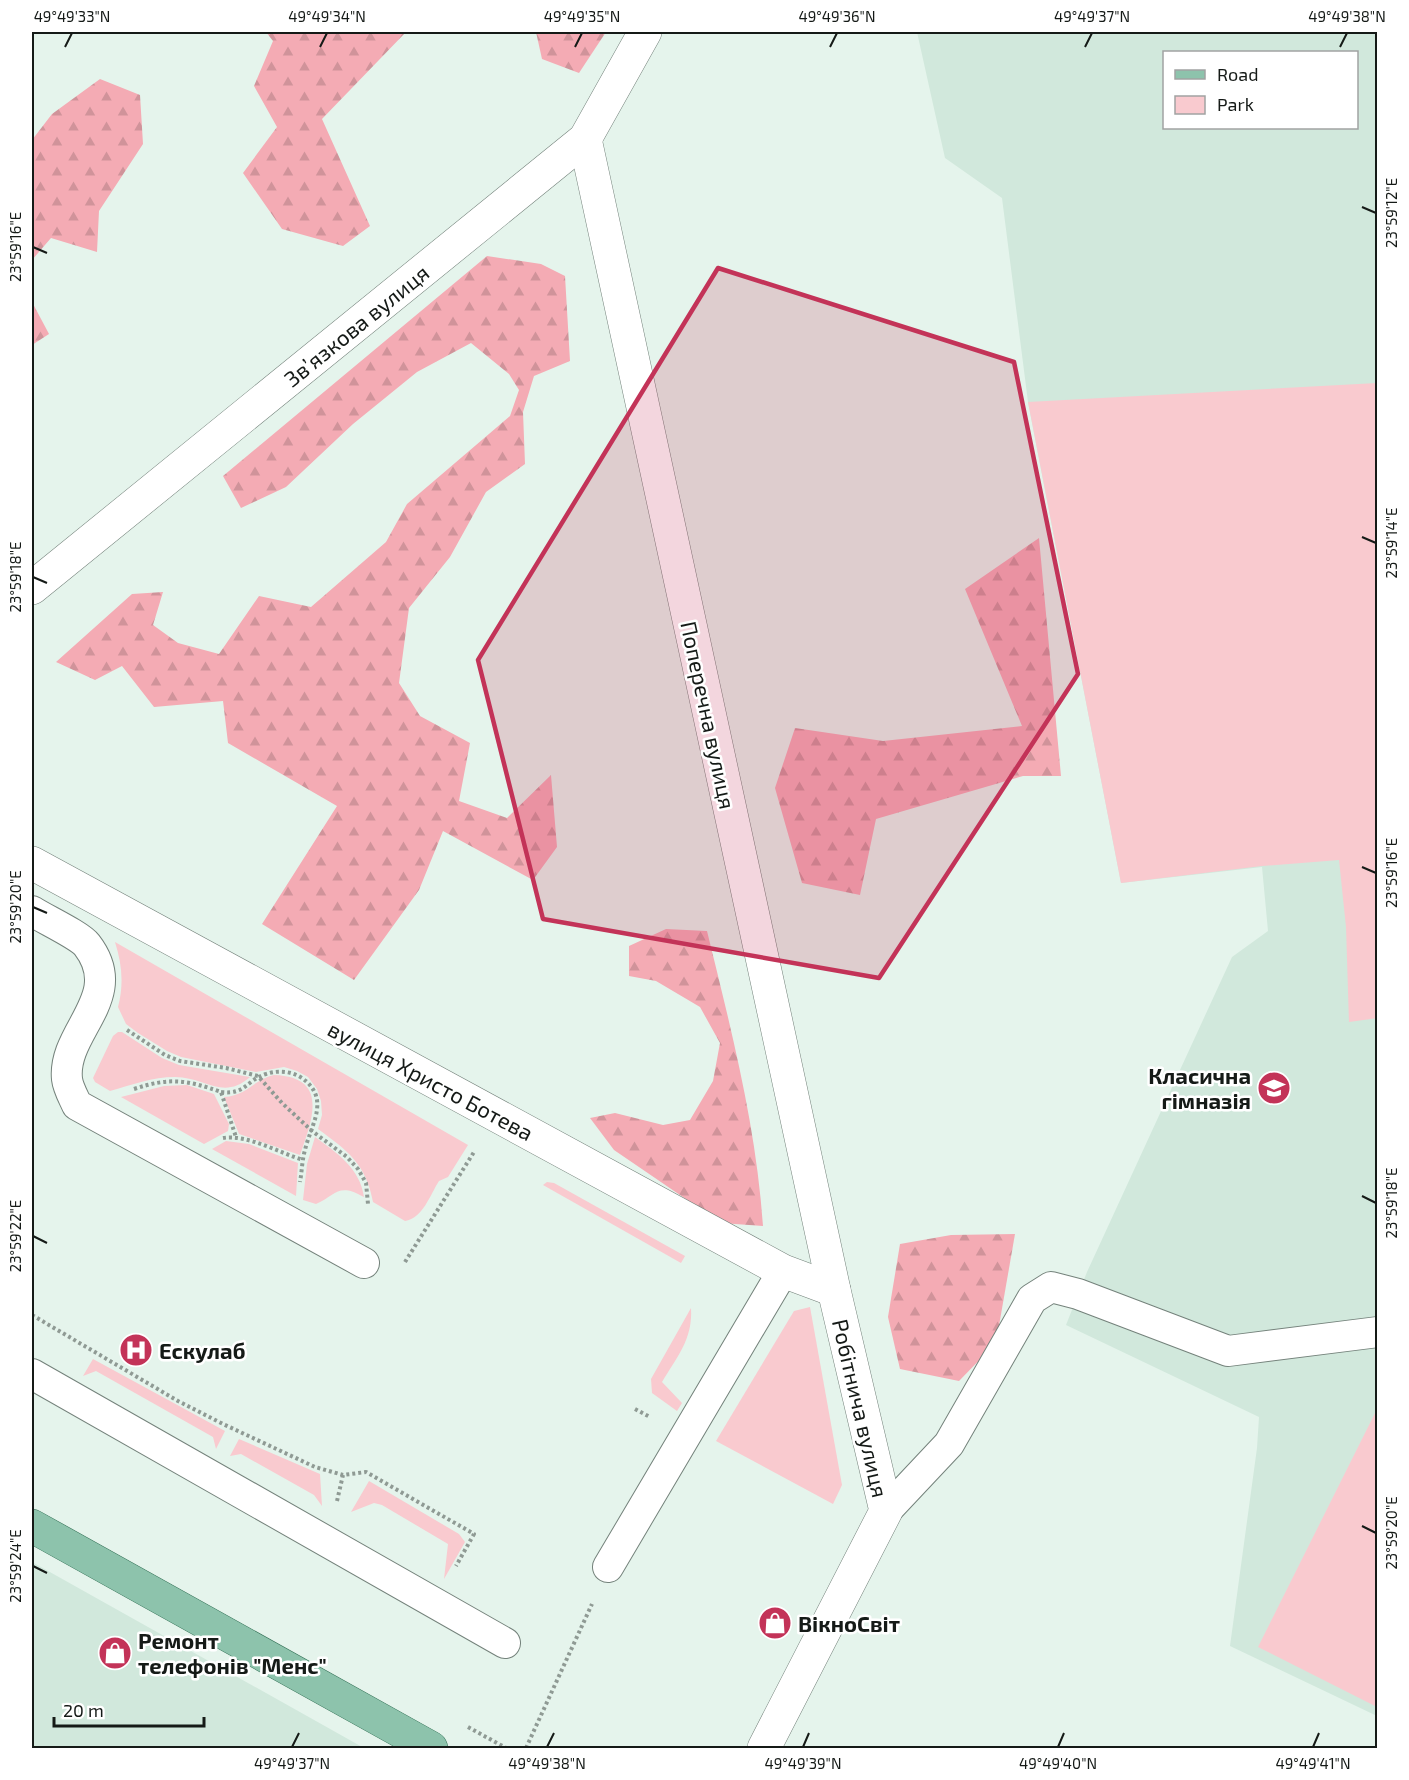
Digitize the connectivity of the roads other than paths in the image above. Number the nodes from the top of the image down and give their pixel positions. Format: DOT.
graph roads {
  1 [pos="645,32"];
  2 [pos="585,139"];
  3 [pos="32,588"];
  4 [pos="32,863"];
  5 [pos="32,911"];
  6 [pos="364,1263"];
  7 [pos="783,1271"];
  8 [pos="834,1290"];
  9 [pos="1377,1332"];
  10 [pos="32,1374"];
  11 [pos="886,1512"];
  12 [pos="32,1526"];
  13 [pos="608,1567"];
  14 [pos="505,1643"];
  15 [pos="431,1749"];
  16 [pos="764,1749"];
  1 -- 2 [label="street, Звʼязкова вулиця"];
  2 -- 3 [label="street, Звʼязкова вулиця"];
  2 -- 8 [label="street, Поперечна вулиця"];
  4 -- 7 [label="street, вулиця Христо Ботева"];
  5 -- 6 [label="lane"];
  7 -- 8 [label="street, вулиця Христо Ботева"];
  7 -- 13 [label="lane"];
  8 -- 11 [label="street, Робітнича вулиця"];
  9 -- 11 [label="lane"];
  10 -- 14 [label="lane"];
  11 -- 16 [label="street, Робітнича вулиця"];
  12 -- 15 [label="main road"];
}
